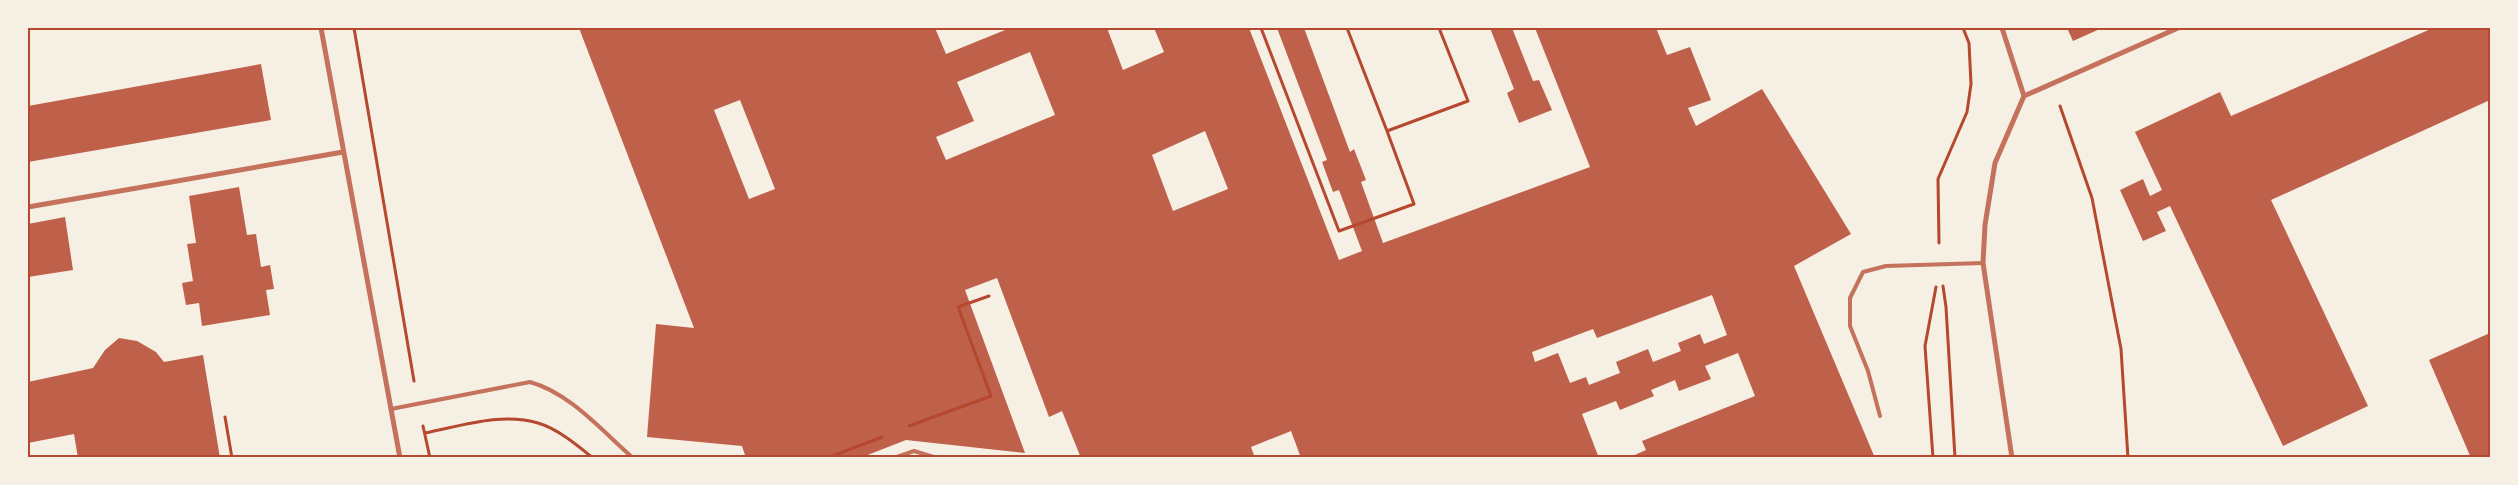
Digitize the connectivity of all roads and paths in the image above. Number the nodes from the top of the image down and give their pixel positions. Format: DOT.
graph roads {
  1 [pos="322,28"];
  2 [pos="354,28"];
  3 [pos="1261,28"];
  4 [pos="1347,28"];
  5 [pos="1439,28"];
  6 [pos="1963,28"];
  7 [pos="2002,28"];
  8 [pos="2178,28"];
  9 [pos="2052,83"];
  10 [pos="2024,96"];
  11 [pos="1387,131"];
  12 [pos="343,152"];
  13 [pos="28,207"];
  14 [pos="1984,263"];
  15 [pos="1940,264"];
  16 [pos="989,296"];
  17 [pos="418,404"];
  18 [pos="391,409"];
  19 [pos="1880,416"];
  20 [pos="225,417"];
  21 [pos="900,430"];
  22 [pos="425,433"];
  23 [pos="890,434"];
  24 [pos="232,458"];
  25 [pos="400,458"];
  26 [pos="430,458"];
  27 [pos="593,458"];
  28 [pos="633,458"];
  29 [pos="827,458"];
  30 [pos="894,458"];
  31 [pos="937,458"];
  32 [pos="1933,458"];
  33 [pos="1955,458"];
  34 [pos="2012,458"];
  35 [pos="2128,458"];
  1 -- 12 [label="street"];
  2 -- 17 [label="path"];
  3 -- 11 [label="path"];
  4 -- 11 [label="path"];
  5 -- 11 [label="path"];
  6 -- 15 [label="path"];
  7 -- 10 [label="street"];
  8 -- 9 [label="street"];
  9 -- 10 [label="street"];
  9 -- 35 [label="path"];
  10 -- 14 [label="street"];
  12 -- 13 [label="street"];
  12 -- 18 [label="street"];
  14 -- 15 [label="lane"];
  14 -- 34 [label="street"];
  15 -- 19 [label="lane"];
  15 -- 32 [label="path"];
  15 -- 33 [label="path"];
  16 -- 21 [label="path"];
  17 -- 18 [label="lane"];
  17 -- 22 [label="path"];
  17 -- 28 [label="lane"];
  18 -- 25 [label="street"];
  20 -- 24 [label="path"];
  22 -- 26 [label="path"];
  22 -- 27 [label="path"];
  23 -- 29 [label="path"];
  30 -- 31 [label="lane"];
}
